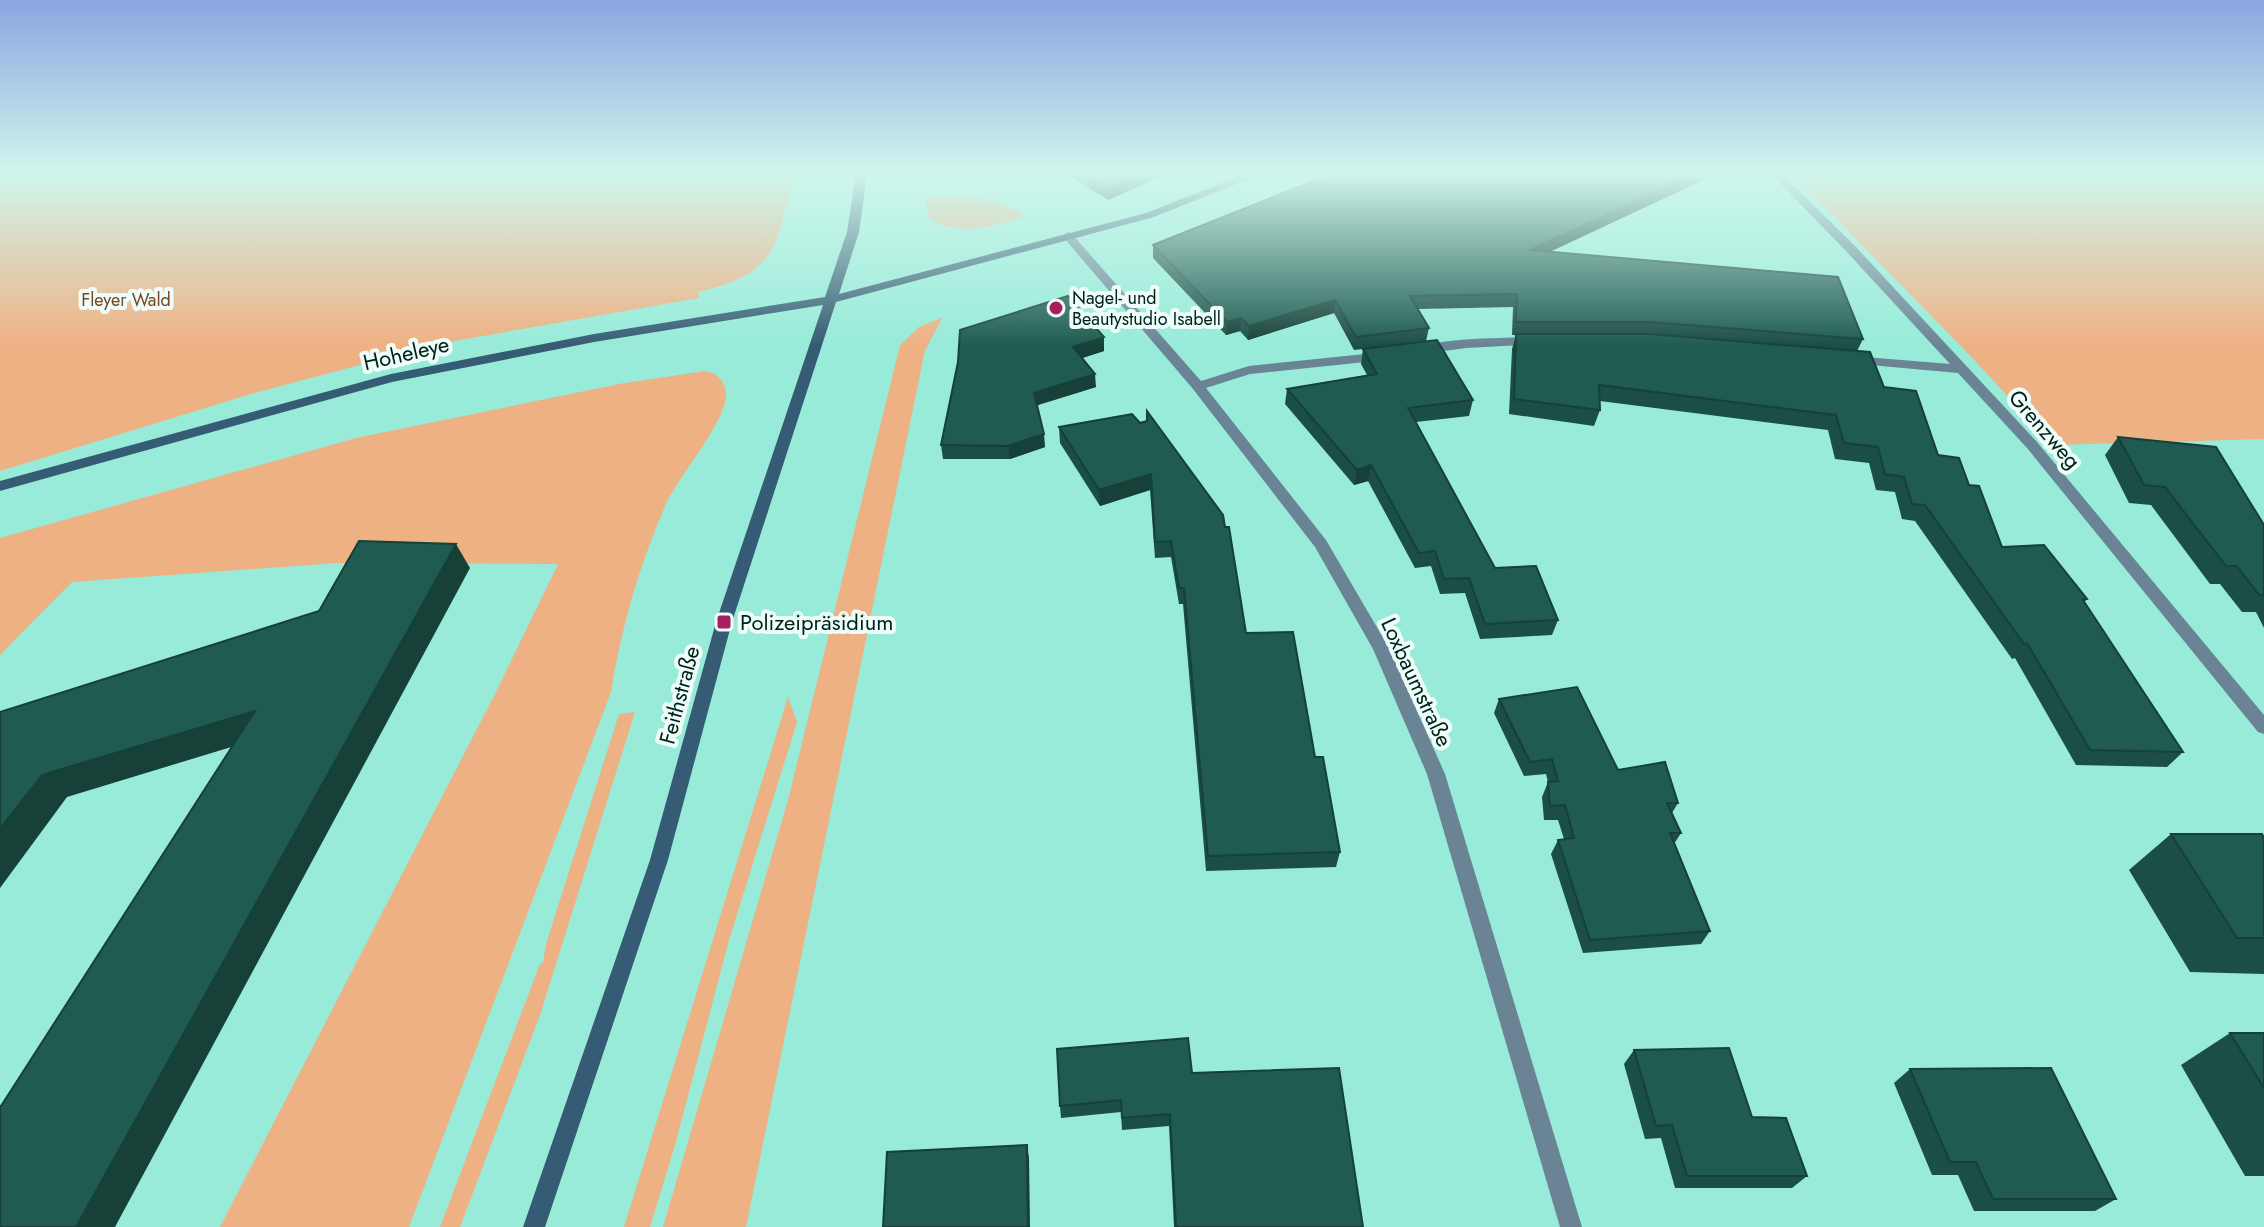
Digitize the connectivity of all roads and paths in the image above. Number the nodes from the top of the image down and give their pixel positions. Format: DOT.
graph roads {
  1 [pos="853,231"];
  2 [pos="1087,231"];
  3 [pos="1833,231"];
  4 [pos="1068,236"];
  5 [pos="830,300"];
  6 [pos="1555,340"];
  7 [pos="1836,358"];
  8 [pos="1963,369"];
  9 [pos="1198,386"];
  10 [pos="0,486"];
  11 [pos="2264,727"];
  12 [pos="534,1227"];
  13 [pos="1571,1227"];
  1 -- 5 [label="street, Feithstraße"];
  2 -- 4 [label="street, Hoheleye"];
  3 -- 8 [label="street, Grenzweg"];
  4 -- 5 [label="street, Hoheleye"];
  4 -- 9 [label="street, Loxbaumstraße"];
  5 -- 10 [label="street, Hoheleye"];
  5 -- 12 [label="street, Feithstraße"];
  6 -- 9 [label="street"];
  7 -- 8 [label="street"];
  8 -- 11 [label="street, Grenzweg"];
  9 -- 13 [label="street, Loxbaumstraße"];
}
